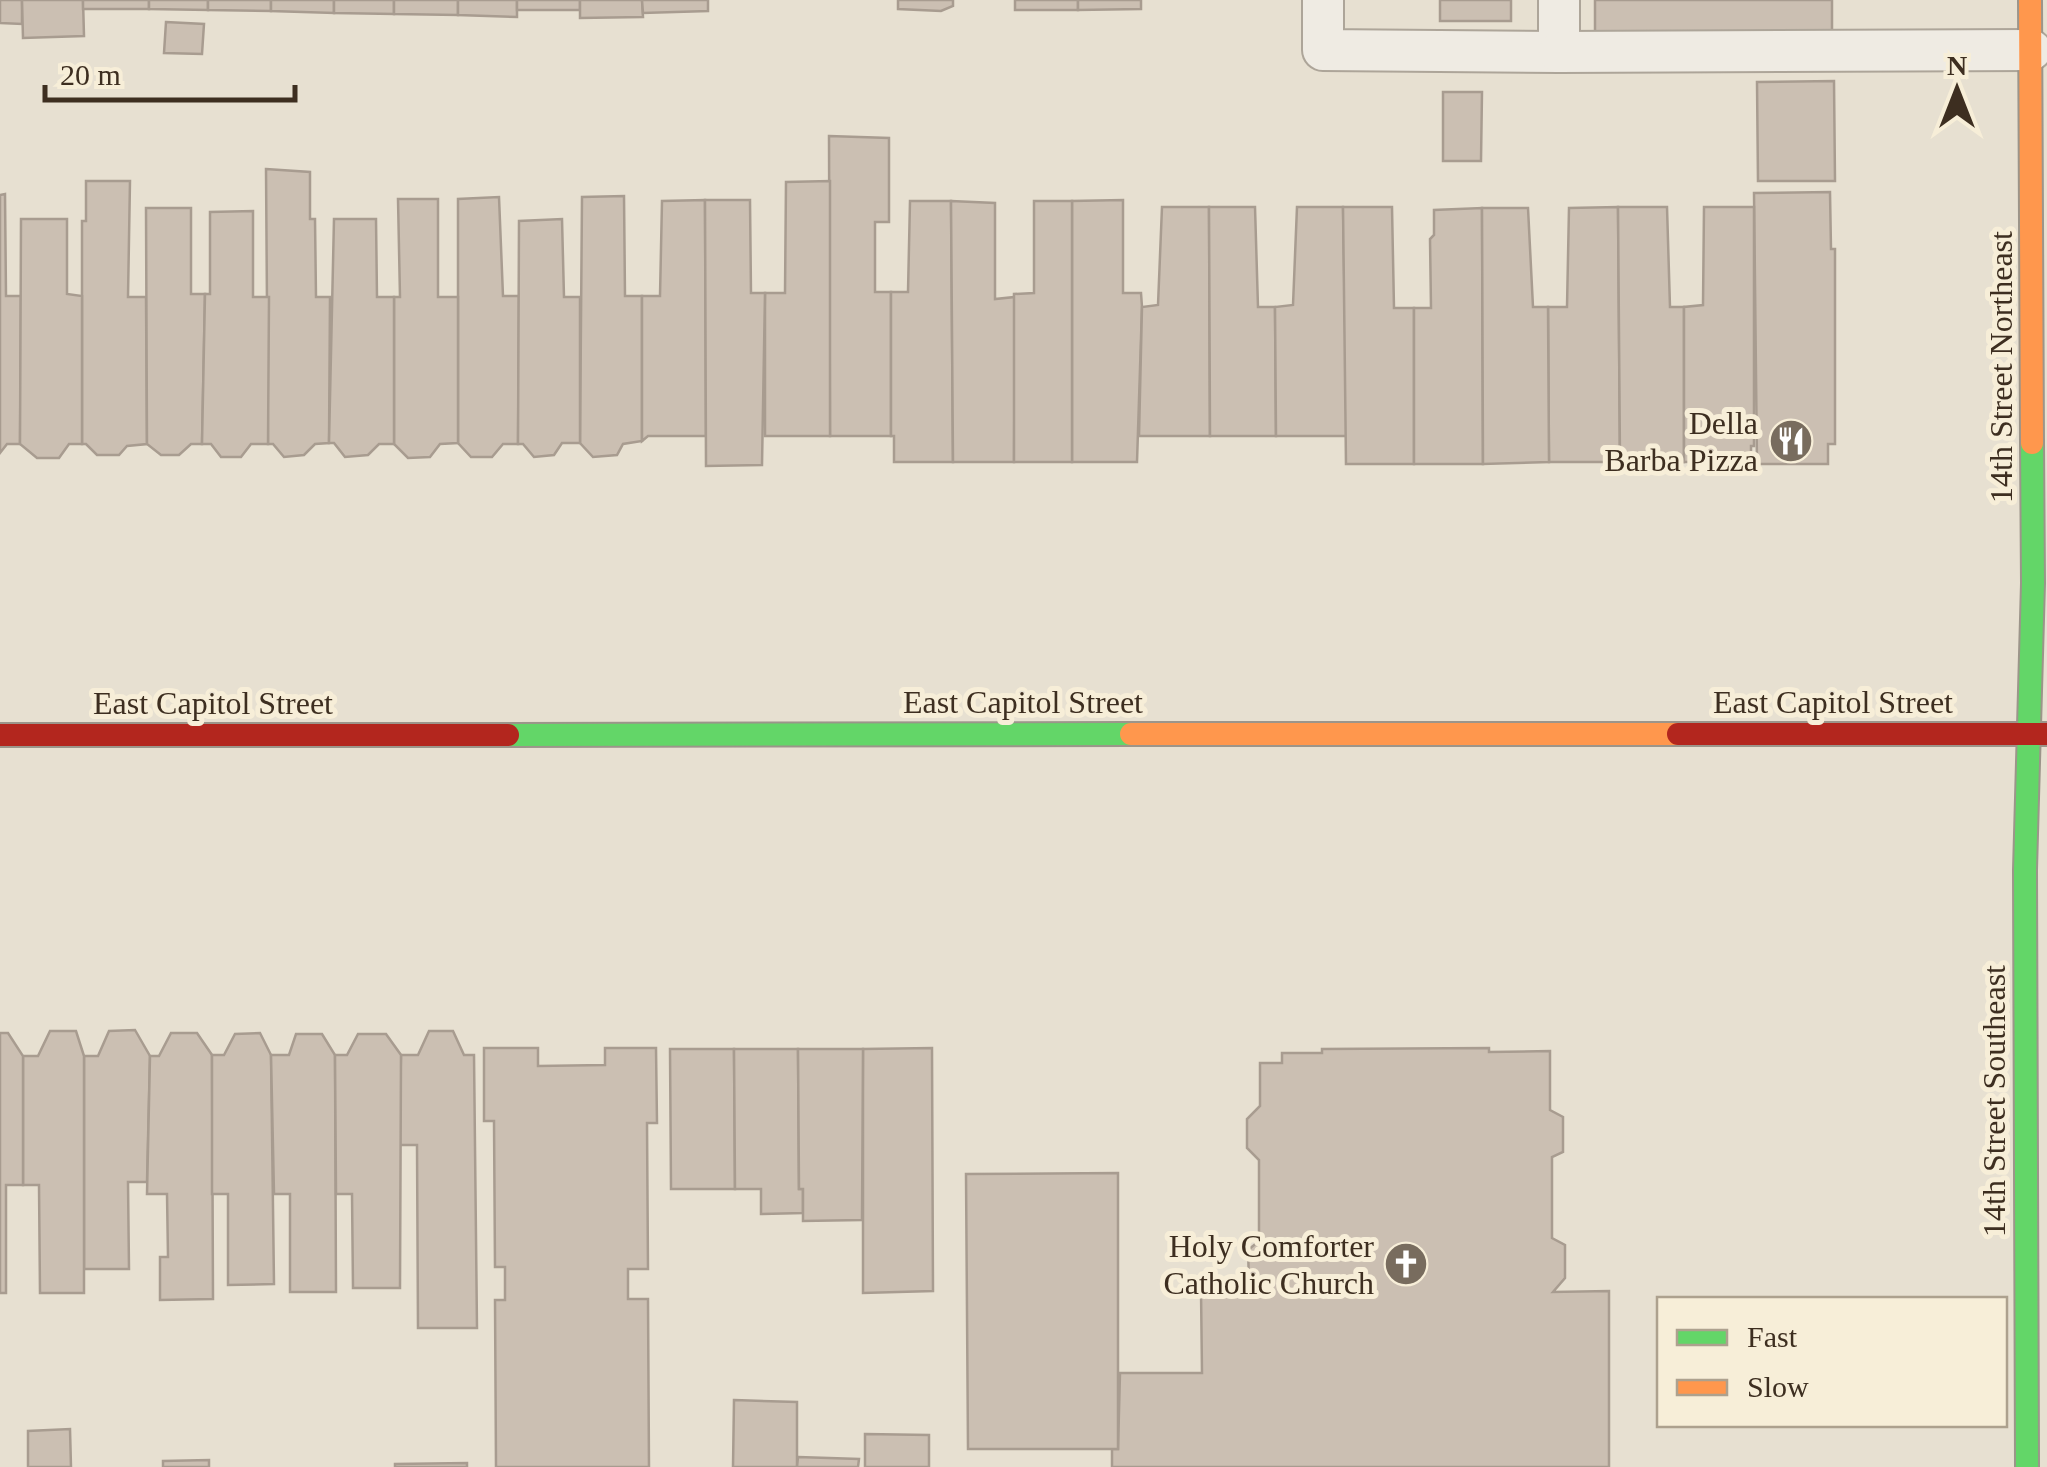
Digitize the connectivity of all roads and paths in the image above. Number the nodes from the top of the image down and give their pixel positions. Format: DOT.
graph roads {
  1 [pos="1323,0"];
  2 [pos="1560,0"];
  3 [pos="2030,0"];
  4 [pos="2031,50"];
  5 [pos="1559,52"];
  6 [pos="2040,194"];
  7 [pos="2037,734"];
  8 [pos="0,735"];
  9 [pos="2027,1467"];
  1 -- 5 [label="lane"];
  2 -- 5 [label="lane"];
  3 -- 4 [label="main road, 14th Street Northeast"];
  4 -- 5 [label="lane"];
  4 -- 6 [label="main road, 14th Street Northeast"];
  6 -- 7 [label="main road, 14th Street Northeast"];
  7 -- 8 [label="main road, East Capitol Street"];
  7 -- 9 [label="main road, 14th Street Southeast"];
}
